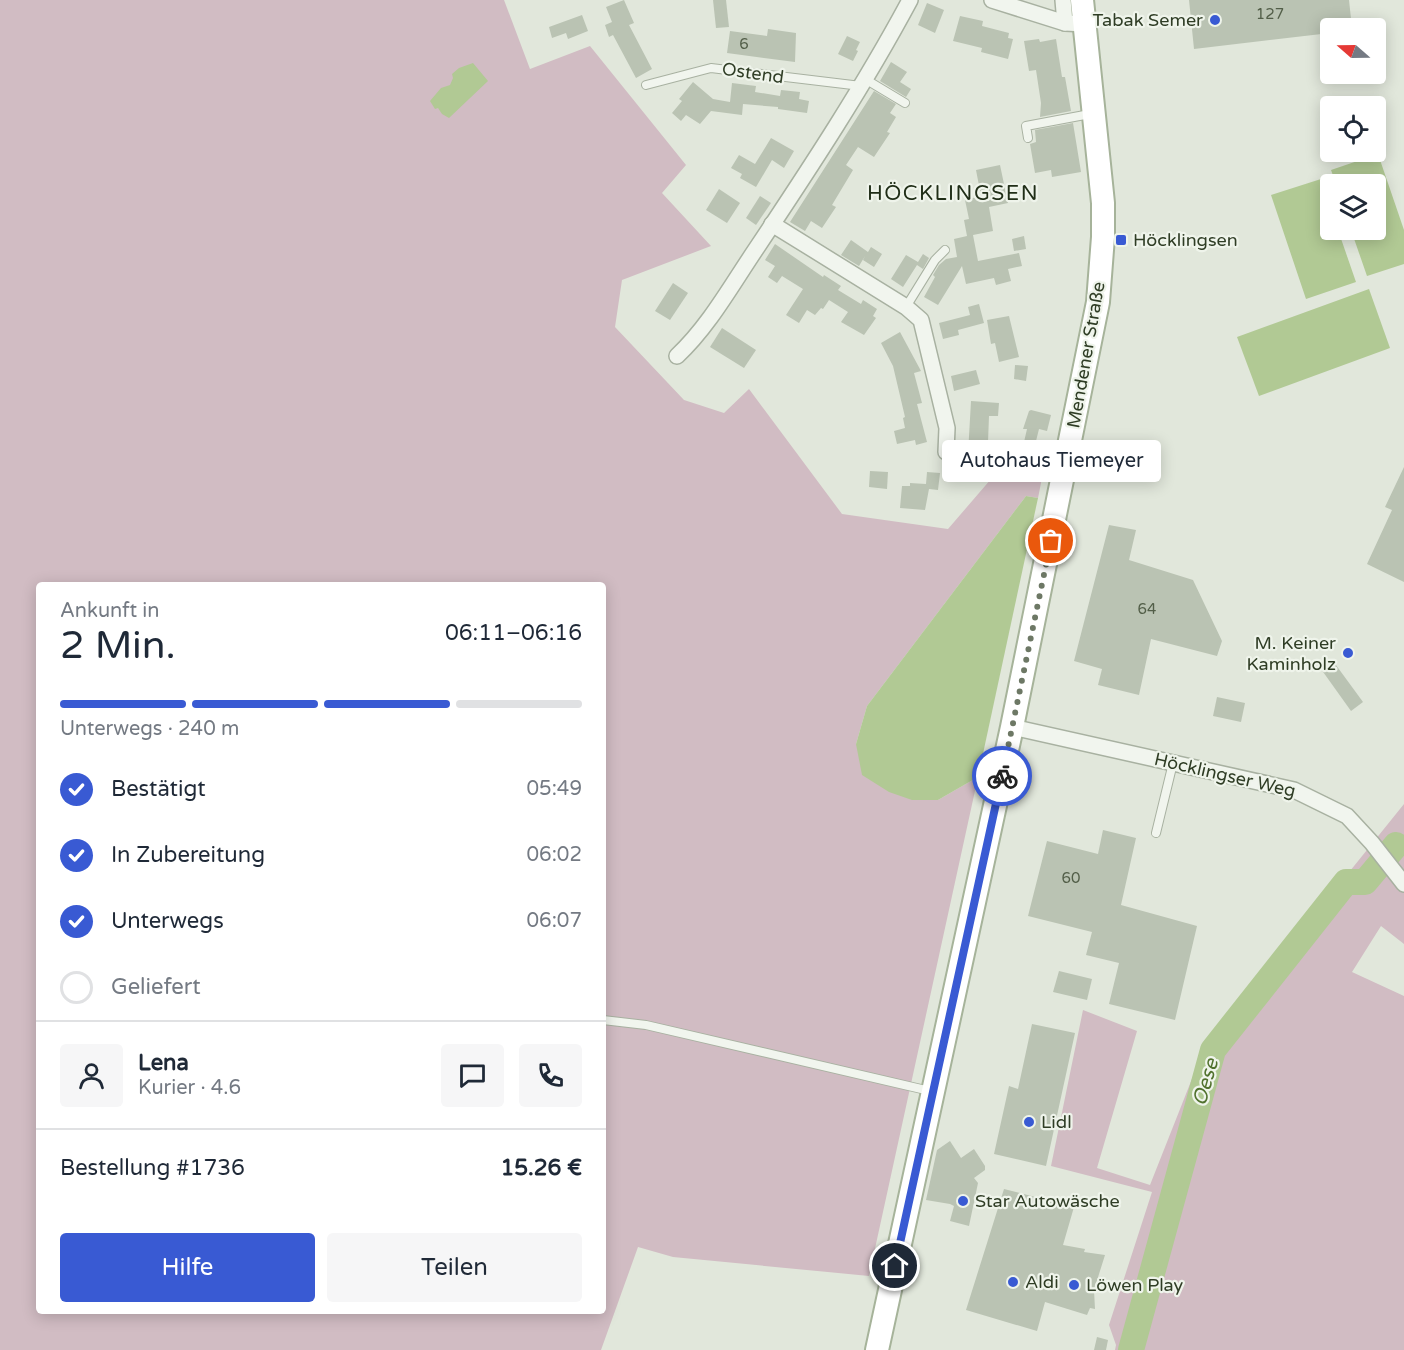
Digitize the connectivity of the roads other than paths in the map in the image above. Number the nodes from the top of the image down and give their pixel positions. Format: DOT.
graph roads {
  1 [pos="909,0"];
  2 [pos="992,0"];
  3 [pos="1063,0"];
  4 [pos="1081,0"];
  5 [pos="1075,23"];
  6 [pos="863,83"];
  7 [pos="646,85"];
  8 [pos="905,103"];
  9 [pos="1095,113"];
  10 [pos="1028,138"];
  11 [pos="772,224"];
  12 [pos="945,250"];
  13 [pos="906,307"];
  14 [pos="677,356"];
  15 [pos="946,452"];
  16 [pos="1012,727"];
  17 [pos="1173,763"];
  18 [pos="1156,833"];
  19 [pos="1400,879"];
  20 [pos="606,1020"];
  21 [pos="934,1092"];
  22 [pos="877,1350"];
  1 -- 6 [label="street"];
  2 -- 5 [label="street"];
  3 -- 5 [label="street, Mendener Straße"];
  4 -- 5 [label="main road, Mendener Straße"];
  5 -- 9 [label="main road, Mendener Straße"];
  6 -- 7 [label="lane, Ostend"];
  6 -- 8 [label="lane"];
  6 -- 11 [label="street"];
  9 -- 10 [label="lane"];
  9 -- 16 [label="main road, Mendener Straße"];
  11 -- 13 [label="street"];
  11 -- 14 [label="street"];
  12 -- 13 [label="lane"];
  13 -- 15 [label="street"];
  16 -- 17 [label="street, Höcklingser Weg"];
  16 -- 21 [label="main road, Mendener Straße"];
  17 -- 18 [label="lane"];
  17 -- 19 [label="street, Höcklingser Weg"];
  20 -- 21 [label="lane"];
  21 -- 22 [label="main road, Mendener Straße"];
}
